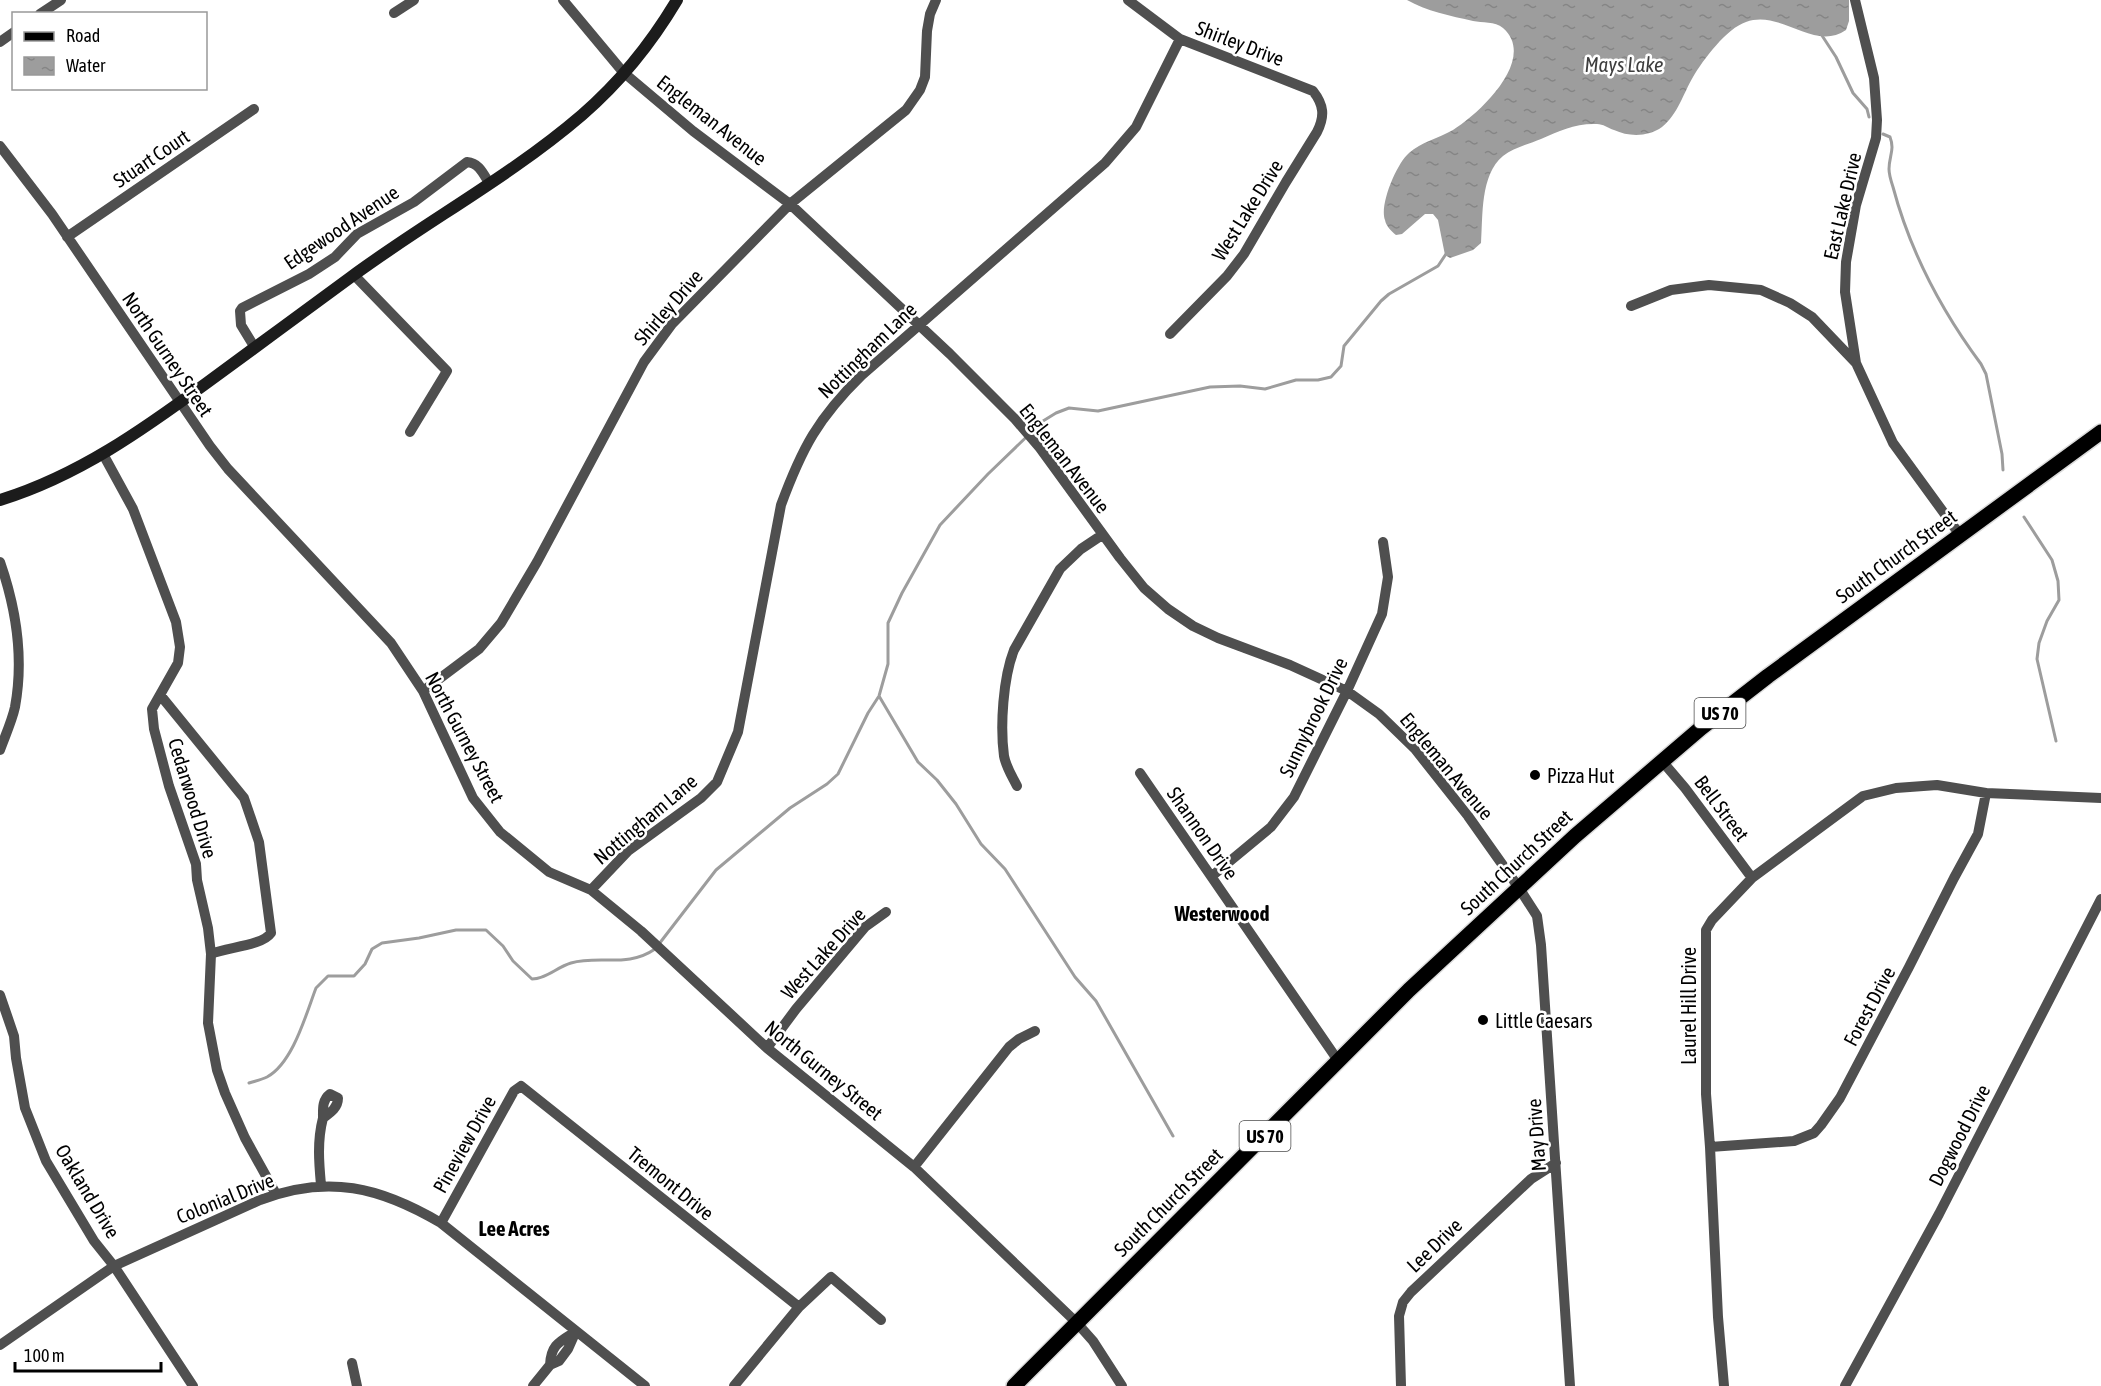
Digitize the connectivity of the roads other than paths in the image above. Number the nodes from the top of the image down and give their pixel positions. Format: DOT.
graph roads {
  1 [pos="61,0"];
  2 [pos="414,0"];
  3 [pos="563,0"];
  4 [pos="677,0"];
  5 [pos="936,0"];
  6 [pos="1128,0"];
  7 [pos="1855,0"];
  8 [pos="43,12"];
  9 [pos="394,13"];
  10 [pos="1180,39"];
  11 [pos="623,72"];
  12 [pos="1313,91"];
  13 [pos="254,109"];
  14 [pos="0,146"];
  15 [pos="489,183"];
  16 [pos="790,204"];
  17 [pos="67,237"];
  18 [pos="354,275"];
  19 [pos="1631,306"];
  20 [pos="918,325"];
  21 [pos="1170,334"];
  22 [pos="255,348"];
  23 [pos="1856,363"];
  24 [pos="179,403"];
  25 [pos="410,432"];
  26 [pos="2101,432"];
  27 [pos="103,454"];
  28 [pos="0,500"];
  29 [pos="1960,535"];
  30 [pos="1102,536"];
  31 [pos="1383,542"];
  32 [pos="0,562"];
  33 [pos="423,691"];
  34 [pos="1347,691"];
  35 [pos="161,696"];
  36 [pos="0,750"];
  37 [pos="1662,761"];
  38 [pos="1140,773"];
  39 [pos="1017,786"];
  40 [pos="1986,793"];
  41 [pos="2101,798"];
  42 [pos="1212,876"];
  43 [pos="1752,878"];
  44 [pos="1519,888"];
  45 [pos="591,890"];
  46 [pos="2101,899"];
  47 [pos="886,912"];
  48 [pos="211,954"];
  49 [pos="0,994"];
  50 [pos="1035,1031"];
  51 [pos="767,1048"];
  52 [pos="1339,1062"];
  53 [pos="521,1086"];
  54 [pos="322,1118"];
  55 [pos="1710,1148"];
  56 [pos="1556,1163"];
  57 [pos="914,1167"];
  58 [pos="321,1185"];
  59 [pos="276,1194"];
  60 [pos="441,1222"];
  61 [pos="114,1266"];
  62 [pos="799,1307"];
  63 [pos="881,1320"];
  64 [pos="1077,1323"];
  65 [pos="576,1331"];
  66 [pos="0,1345"];
  67 [pos="352,1363"];
  68 [pos="193,1386"];
  69 [pos="357,1386"];
  70 [pos="533,1386"];
  71 [pos="645,1386"];
  72 [pos="734,1386"];
  73 [pos="1014,1386"];
  74 [pos="1122,1386"];
  75 [pos="1401,1386"];
  76 [pos="1570,1386"];
  77 [pos="1724,1386"];
  78 [pos="1845,1386"];
  1 -- 8 [label="street"];
  2 -- 9 [label="street"];
  3 -- 11 [label="street, Engleman Avenue"];
  4 -- 11 [label="street"];
  5 -- 16 [label="street, Shirley Drive"];
  6 -- 10 [label="street, Shirley Drive"];
  7 -- 23 [label="street, East Lake Drive"];
  10 -- 12 [label="street, Shirley Drive"];
  10 -- 20 [label="street, Nottingham Lane"];
  11 -- 15 [label="street"];
  11 -- 16 [label="street, Engleman Avenue"];
  12 -- 21 [label="street, West Lake Drive"];
  13 -- 17 [label="street, Stuart Court"];
  14 -- 17 [label="street, North Gurney Street"];
  15 -- 18 [label="street"];
  15 -- 22 [label="street, Edgewood Avenue"];
  16 -- 20 [label="street, Engleman Avenue"];
  16 -- 33 [label="street, Shirley Drive"];
  17 -- 24 [label="street, North Gurney Street"];
  18 -- 22 [label="street"];
  18 -- 25 [label="street"];
  19 -- 23 [label="street"];
  20 -- 30 [label="street, Engleman Avenue"];
  20 -- 45 [label="street, Nottingham Lane"];
  22 -- 24 [label="street"];
  23 -- 29 [label="street, East Lake Drive"];
  24 -- 27 [label="street"];
  24 -- 33 [label="street, North Gurney Street"];
  26 -- 29 [label="main road, South Church Street / US 70"];
  27 -- 28 [label="street"];
  27 -- 35 [label="street, Cedarwood Drive"];
  29 -- 37 [label="main road, South Church Street / US 70"];
  30 -- 34 [label="street, Engleman Avenue"];
  30 -- 39 [label="street"];
  31 -- 34 [label="street, Sunnybrook Drive"];
  32 -- 36 [label="street"];
  33 -- 45 [label="street, North Gurney Street"];
  34 -- 42 [label="street, Sunnybrook Drive"];
  34 -- 44 [label="street, Engleman Avenue"];
  35 -- 48 [label="street, Cedarwood Drive"];
  35 -- 48 [label="street"];
  37 -- 43 [label="street, Bell Street"];
  37 -- 44 [label="main road, South Church Street / US 70"];
  38 -- 42 [label="street, Shannon Drive"];
  40 -- 41 [label="street, Laurel Hill Drive"];
  40 -- 43 [label="street, Laurel Hill Drive"];
  40 -- 55 [label="street, Forest Drive"];
  42 -- 52 [label="street, Shannon Drive"];
  43 -- 55 [label="street, Laurel Hill Drive"];
  44 -- 52 [label="main road, South Church Street / US 70"];
  44 -- 56 [label="street, May Drive"];
  45 -- 51 [label="street, North Gurney Street"];
  46 -- 78 [label="street, Dogwood Drive"];
  47 -- 51 [label="street, West Lake Drive"];
  48 -- 59 [label="street, Cedarwood Drive"];
  49 -- 61 [label="street, Oakland Drive"];
  50 -- 57 [label="street"];
  51 -- 57 [label="street, North Gurney Street"];
  52 -- 64 [label="main road, South Church Street / US 70"];
  53 -- 60 [label="street, Pineview Drive"];
  53 -- 62 [label="street, Tremont Drive"];
  54 -- 58 [label="street"];
  55 -- 77 [label="street, Laurel Hill Drive"];
  56 -- 75 [label="street, Lee Drive"];
  56 -- 76 [label="street, May Drive"];
  57 -- 64 [label="street, North Gurney Street"];
  58 -- 59 [label="street, Colonial Drive"];
  58 -- 60 [label="street, Colonial Drive"];
  59 -- 61 [label="street, Colonial Drive"];
  60 -- 65 [label="street, Colonial Drive"];
  61 -- 66 [label="street, Colonial Drive"];
  61 -- 68 [label="street, Oakland Drive"];
  62 -- 63 [label="street"];
  62 -- 72 [label="street"];
  64 -- 73 [label="main road, South Church Street / US 70"];
  64 -- 74 [label="street, North Gurney Street"];
  65 -- 70 [label="street"];
  65 -- 71 [label="street, Colonial Drive"];
  67 -- 69 [label="street"];
}
